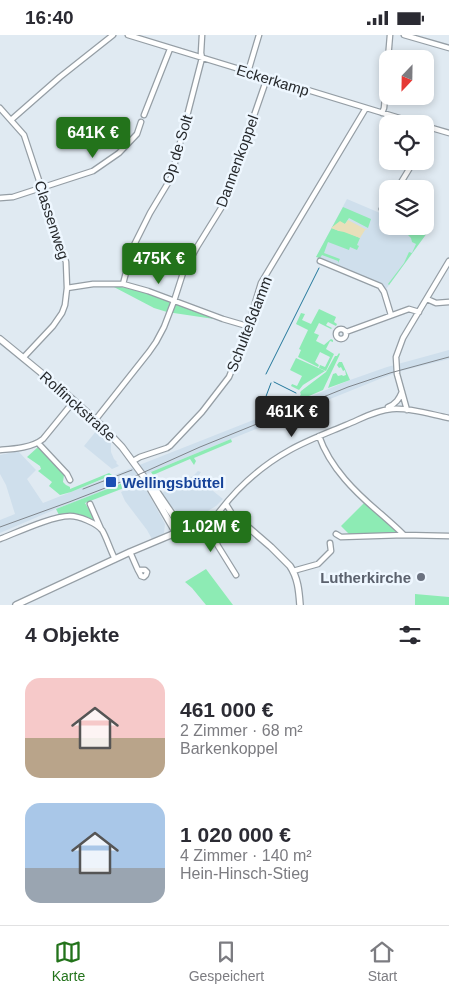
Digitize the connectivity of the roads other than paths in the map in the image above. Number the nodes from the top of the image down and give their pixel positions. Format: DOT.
graph roads {
  1 [pos="113,35"];
  2 [pos="128,35"];
  3 [pos="202,35"];
  4 [pos="259,35"];
  5 [pos="390,35"];
  6 [pos="404,35"];
  7 [pos="449,48"];
  8 [pos="170,49"];
  9 [pos="389,50"];
  10 [pos="202,58"];
  11 [pos="248,72"];
  12 [pos="266,78"];
  13 [pos="384,105"];
  14 [pos="0,108"];
  15 [pos="366,108"];
  16 [pos="382,113"];
  17 [pos="144,115"];
  18 [pos="389,115"];
  19 [pos="11,120"];
  20 [pos="141,122"];
  21 [pos="434,129"];
  22 [pos="449,133"];
  23 [pos="41,188"];
  24 [pos="0,198"];
  25 [pos="320,261"];
  26 [pos="449,261"];
  27 [pos="123,285"];
  28 [pos="67,288"];
  29 [pos="427,299"];
  30 [pos="174,301"];
  31 [pos="449,302"];
  32 [pos="419,312"];
  33 [pos="391,315"];
  34 [pos="247,326"];
  35 [pos="346,332"];
  36 [pos="0,339"];
  37 [pos="23,358"];
  38 [pos="402,392"];
  39 [pos="74,401"];
  40 [pos="382,410"];
  41 [pos="407,410"];
  42 [pos="449,418"];
  43 [pos="96,419"];
  44 [pos="319,436"];
  45 [pos="38,443"];
  46 [pos="0,450"];
  47 [pos="133,461"];
  48 [pos="70,480"];
  49 [pos="147,481"];
  50 [pos="90,504"];
  51 [pos="226,504"];
  52 [pos="216,516"];
  53 [pos="234,517"];
  54 [pos="206,520"];
  55 [pos="183,530"];
  56 [pos="102,531"];
  57 [pos="176,533"];
  58 [pos="336,534"];
  59 [pos="404,535"];
  60 [pos="449,536"];
  61 [pos="0,539"];
  62 [pos="330,543"];
  63 [pos="130,552"];
  64 [pos="115,559"];
  65 [pos="138,570"];
  66 [pos="293,571"];
  67 [pos="236,575"];
  68 [pos="16,605"];
  69 [pos="300,605"];
  1 -- 19 [label="street"];
  2 -- 8 [label="street, Eckerkamp"];
  3 -- 10 [label="street, Op de Solt"];
  4 -- 11 [label="street"];
  5 -- 9 [label="street"];
  6 -- 7 [label="street"];
  8 -- 10 [label="street, Eckerkamp"];
  8 -- 17 [label="street"];
  10 -- 11 [label="street, Eckerkamp"];
  10 -- 27 [label="street, Op de Solt"];
  11 -- 12 [label="street, Eckerkamp"];
  12 -- 15 [label="street, Eckerkamp"];
  12 -- 30 [label="street, Dannenkoppel"];
  13 -- 16 [label="street"];
  14 -- 19 [label="street, Classenweg"];
  15 -- 16 [label="street, Eckerkamp"];
  15 -- 34 [label="street, Schulteßdamm"];
  16 -- 18 [label="street, Eckerkamp"];
  19 -- 23 [label="street, Classenweg"];
  20 -- 23 [label="street"];
  21 -- 22 [label="street"];
  23 -- 24 [label="street"];
  23 -- 28 [label="street, Classenweg"];
  25 -- 33 [label="street"];
  26 -- 29 [label="street"];
  27 -- 28 [label="street"];
  27 -- 30 [label="street"];
  28 -- 37 [label="street, Classenweg"];
  29 -- 31 [label="street"];
  29 -- 32 [label="street"];
  30 -- 34 [label="street"];
  30 -- 43 [label="street, Dannenkoppel"];
  32 -- 33 [label="street"];
  32 -- 38 [label="street"];
  33 -- 35 [label="street"];
  34 -- 47 [label="street, Schulteßdamm"];
  36 -- 37 [label="main road, Rolfinckstraße"];
  37 -- 39 [label="main road, Rolfinckstraße"];
  38 -- 40 [label="street"];
  38 -- 41 [label="street"];
  39 -- 43 [label="main road, Rolfinckstraße"];
  39 -- 45 [label="street"];
  40 -- 41 [label="street"];
  40 -- 44 [label="street"];
  41 -- 42 [label="street"];
  43 -- 47 [label="main road, Rolfinckstraße"];
  44 -- 51 [label="street"];
  44 -- 59 [label="street"];
  45 -- 46 [label="street"];
  45 -- 48 [label="street"];
  47 -- 49 [label="main road, Rolfinckstraße"];
  49 -- 55 [label="main road, Rolfinckstraße"];
  49 -- 57 [label="main road, Rolfinckstraße"];
  50 -- 56 [label="street"];
  51 -- 52 [label="street"];
  51 -- 53 [label="street"];
  52 -- 53 [label="main road"];
  52 -- 54 [label="main road"];
  53 -- 66 [label="main road"];
  54 -- 55 [label="main road"];
  54 -- 67 [label="street"];
  55 -- 57 [label="main road"];
  56 -- 61 [label="street"];
  56 -- 64 [label="street"];
  57 -- 63 [label="main road"];
  58 -- 59 [label="street"];
  59 -- 60 [label="street"];
  62 -- 66 [label="street"];
  63 -- 64 [label="main road"];
  63 -- 65 [label="street"];
  64 -- 68 [label="main road"];
  66 -- 69 [label="main road"];
}
